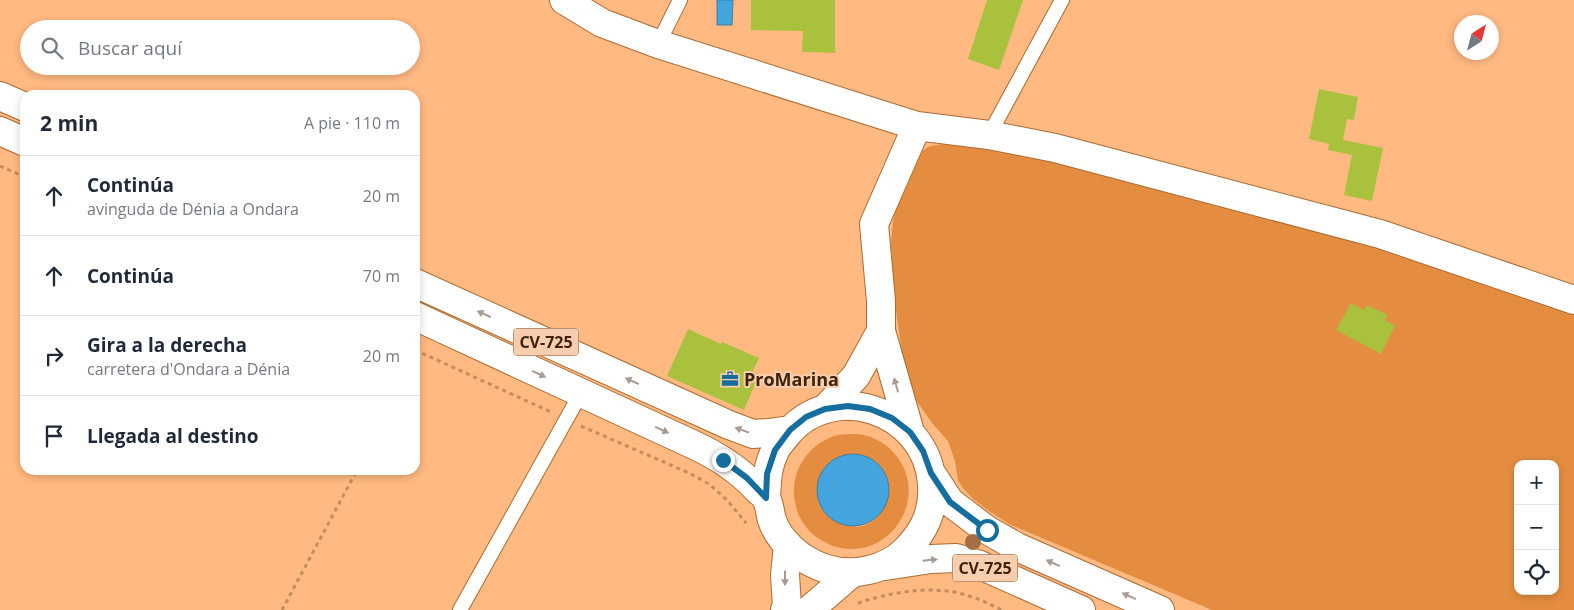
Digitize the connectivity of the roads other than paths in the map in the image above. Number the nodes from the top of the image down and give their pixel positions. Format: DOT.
graph roads {
  1 [pos="564,0"];
  2 [pos="680,0"];
  3 [pos="1062,0"];
  4 [pos="658,44"];
  5 [pos="0,96"];
  6 [pos="20,105"];
  7 [pos="917,126"];
  8 [pos="0,131"];
  9 [pos="989,135"];
  10 [pos="20,140"];
  11 [pos="420,285"];
  12 [pos="1574,300"];
  13 [pos="420,318"];
  14 [pos="881,332"];
  15 [pos="581,394"];
  16 [pos="825,409"];
  17 [pos="790,430"];
  18 [pos="910,432"];
  19 [pos="931,473"];
  20 [pos="766,498"];
  21 [pos="788,545"];
  22 [pos="881,566"];
  23 [pos="852,573"];
  24 [pos="460,610"];
  25 [pos="785,610"];
  26 [pos="810,610"];
  27 [pos="1081,610"];
  28 [pos="1160,610"];
  1 -- 4 [label="main road"];
  2 -- 4 [label="lane"];
  3 -- 9 [label="lane"];
  4 -- 7 [label="main road"];
  5 -- 6 [label="main road"];
  7 -- 9 [label="main road"];
  7 -- 14 [label="main road"];
  8 -- 10 [label="main road"];
  9 -- 12 [label="main road"];
  17 -- 11 [label="main road, CV-725, one-way"];
  13 -- 15 [label="main road, CV-725, one-way"];
  14 -- 16 [label="main road"];
  18 -- 14 [label="main road, one-way"];
  15 -- 20 [label="main road, CV-725, one-way"];
  15 -- 24 [label="lane"];
  16 -- 17 [label="main road, CV-725"];
  16 -- 18 [label="main road, CV-725"];
  17 -- 20 [label="main road, CV-725"];
  18 -- 19 [label="main road, CV-725"];
  19 -- 22 [label="main road, CV-725"];
  28 -- 19 [label="main road, CV-725, one-way"];
  20 -- 21 [label="main road, CV-725"];
  21 -- 23 [label="main road, CV-725"];
  21 -- 25 [label="main road, one-way"];
  22 -- 23 [label="main road, CV-725"];
  22 -- 27 [label="main road, CV-725, one-way"];
  23 -- 26 [label="main road"];
}
